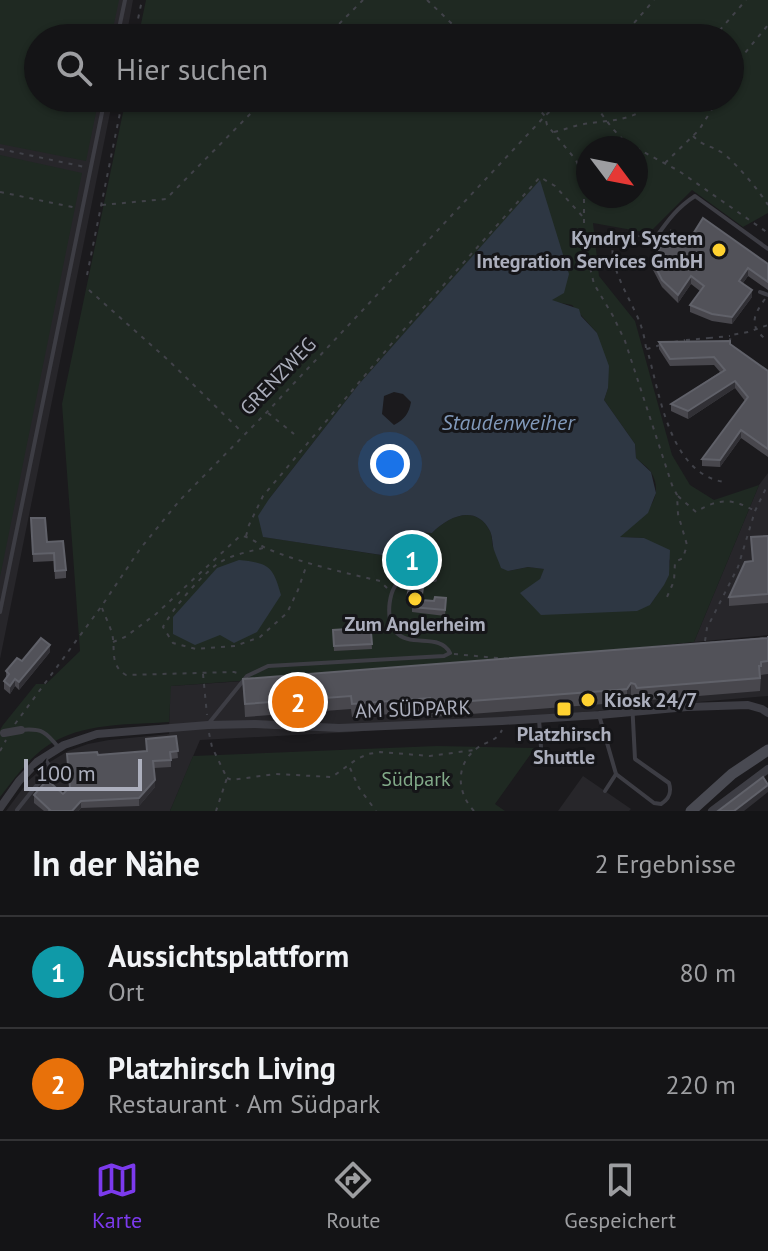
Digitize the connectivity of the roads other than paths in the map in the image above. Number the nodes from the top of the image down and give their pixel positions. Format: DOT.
graph roads {
  1 [pos="125,0"];
  2 [pos="120,24"];
  3 [pos="102,112"];
  4 [pos="657,236"];
  5 [pos="768,249"];
  6 [pos="760,292"];
  7 [pos="768,295"];
  8 [pos="435,580"];
  9 [pos="0,612"];
  10 [pos="632,701"];
  11 [pos="632,712"];
  12 [pos="768,713"];
  13 [pos="389,714"];
  14 [pos="599,715"];
  15 [pos="539,719"];
  16 [pos="208,725"];
  17 [pos="390,726"];
  18 [pos="21,730"];
  19 [pos="2,733"];
  20 [pos="541,747"];
  21 [pos="59,748"];
  22 [pos="768,750"];
  23 [pos="44,757"];
  24 [pos="768,769"];
  25 [pos="616,774"];
  26 [pos="605,791"];
  27 [pos="0,808"];
  28 [pos="17,810"];
  29 [pos="691,811"];
  30 [pos="712,811"];
  1 -- 2 [label="lane"];
  3 -- 9 [label="lane"];
  4 -- 5 [label="lane"];
  6 -- 7 [label="lane"];
  8 -- 16 [label="lane"];
  10 -- 11 [label="lane"];
  11 -- 12 [label="street, AM SÜDPARK"];
  11 -- 14 [label="street, AM SÜDPARK"];
  11 -- 25 [label="lane"];
  13 -- 17 [label="lane"];
  14 -- 15 [label="street, AM SÜDPARK"];
  14 -- 25 [label="lane"];
  15 -- 17 [label="street, AM SÜDPARK"];
  15 -- 20 [label="lane"];
  16 -- 17 [label="street, AM SÜDPARK"];
  16 -- 21 [label="street, AM SÜDPARK"];
  18 -- 19 [label="street, bridge"];
  18 -- 21 [label="lane"];
  21 -- 23 [label="street"];
  22 -- 29 [label="main road"];
  23 -- 27 [label="street"];
  23 -- 28 [label="lane"];
  24 -- 30 [label="street"];
  25 -- 26 [label="lane"];
}
